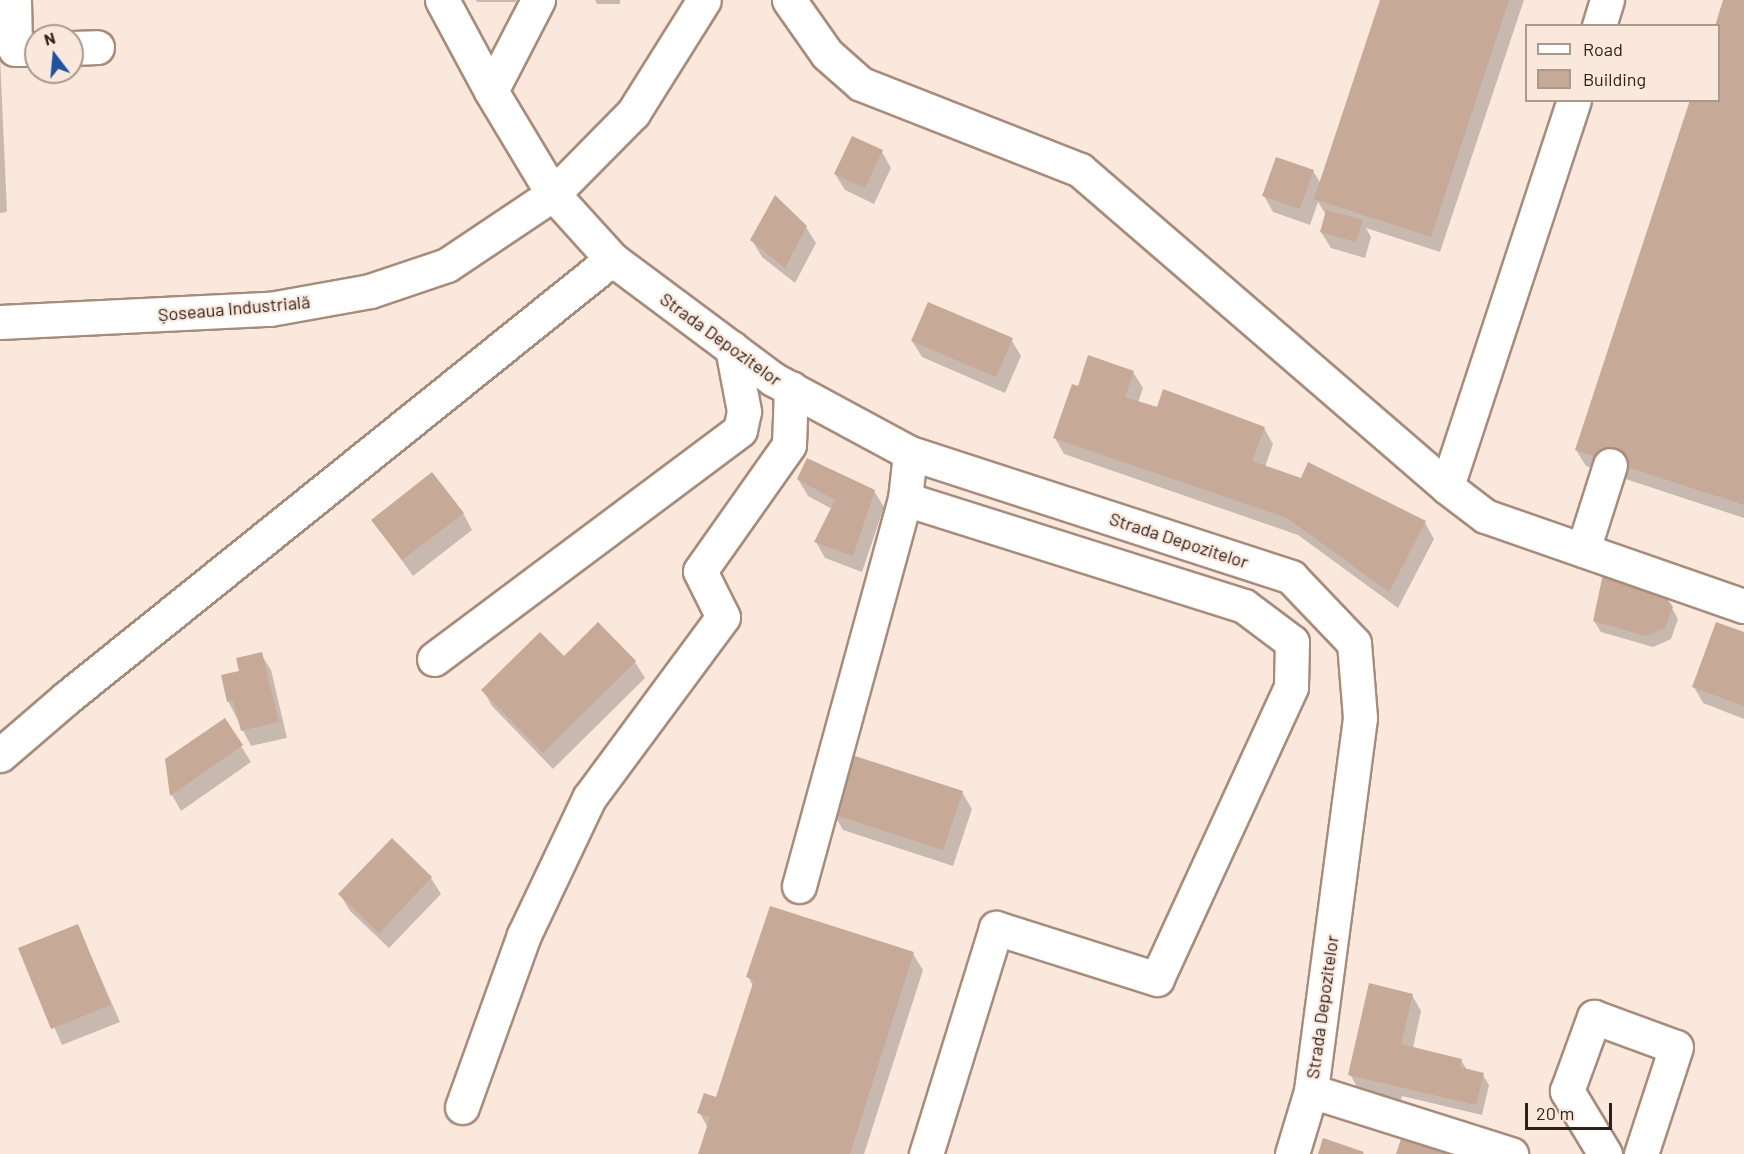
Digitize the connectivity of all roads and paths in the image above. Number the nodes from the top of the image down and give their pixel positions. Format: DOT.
graph roads {
  1 [pos="14,0"];
  2 [pos="442,0"];
  3 [pos="538,0"];
  4 [pos="704,0"];
  5 [pos="789,0"];
  6 [pos="1607,0"];
  7 [pos="1600,24"];
  8 [pos="24,49"];
  9 [pos="491,91"];
  10 [pos="1573,102"];
  11 [pos="553,194"];
  12 [pos="612,259"];
  13 [pos="0,322"];
  14 [pos="732,348"];
  15 [pos="791,388"];
  16 [pos="910,453"];
  17 [pos="1610,465"];
  18 [pos="1447,487"];
  19 [pos="905,499"];
  20 [pos="1582,550"];
  21 [pos="1744,606"];
  22 [pos="434,660"];
  23 [pos="0,755"];
  24 [pos="799,886"];
  25 [pos="1311,1091"];
  26 [pos="462,1107"];
  27 [pos="926,1154"];
  28 [pos="1292,1154"];
  29 [pos="1511,1154"];
  30 [pos="1605,1154"];
  31 [pos="1641,1154"];
  1 -- 8 [label="street"];
  2 -- 9 [label="street, Strada Depozitelor"];
  3 -- 9 [label="street"];
  4 -- 11 [label="street, Șoseaua Industrială"];
  5 -- 18 [label="street"];
  6 -- 7 [label="street"];
  9 -- 11 [label="street, Strada Depozitelor"];
  10 -- 18 [label="street"];
  11 -- 12 [label="street, Strada Depozitelor"];
  11 -- 13 [label="street, Șoseaua Industrială"];
  12 -- 14 [label="street, Strada Depozitelor"];
  12 -- 23 [label="street"];
  14 -- 15 [label="street, Strada Depozitelor"];
  14 -- 22 [label="street"];
  15 -- 16 [label="street, Strada Depozitelor"];
  15 -- 26 [label="street"];
  16 -- 19 [label="street"];
  16 -- 25 [label="street, Strada Depozitelor"];
  17 -- 20 [label="street"];
  18 -- 20 [label="street"];
  19 -- 24 [label="street"];
  19 -- 27 [label="street"];
  20 -- 21 [label="street"];
  25 -- 28 [label="street, Strada Depozitelor"];
  25 -- 29 [label="street"];
  30 -- 31 [label="street"];
}
